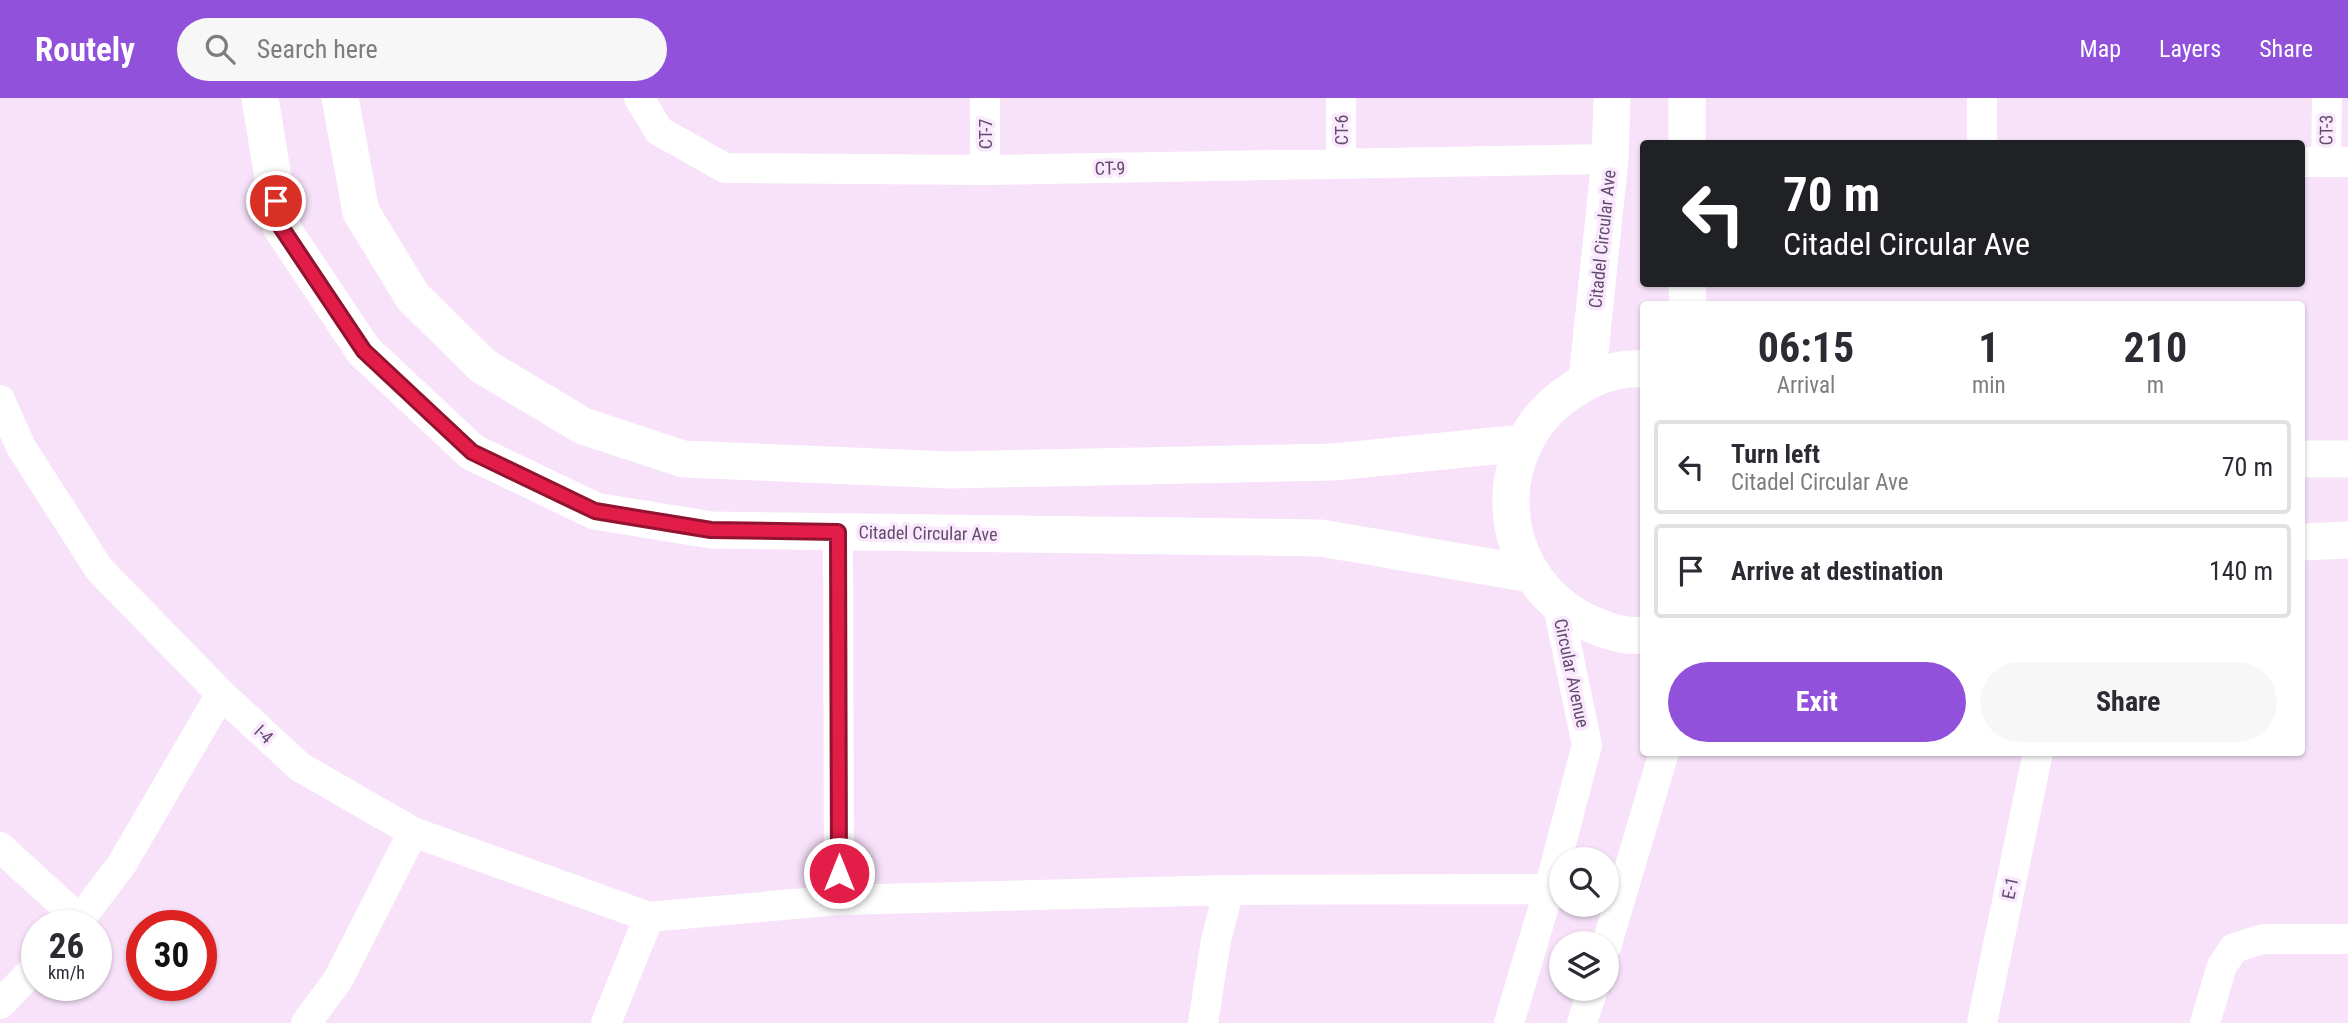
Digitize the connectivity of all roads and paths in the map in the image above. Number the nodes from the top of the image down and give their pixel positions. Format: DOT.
graph roads {
  1 [pos="260,98"];
  2 [pos="340,98"];
  3 [pos="639,98"];
  4 [pos="985,98"];
  5 [pos="1341,98"];
  6 [pos="1612,98"];
  7 [pos="1687,98"];
  8 [pos="1982,98"];
  9 [pos="2327,98"];
  10 [pos="1687,140"];
  11 [pos="1982,140"];
  12 [pos="1610,159"];
  13 [pos="2325,162"];
  14 [pos="1341,163"];
  15 [pos="985,170"];
  16 [pos="1640,369"];
  17 [pos="1587,380"];
  18 [pos="0,400"];
  19 [pos="1523,443"];
  20 [pos="2305,459"];
  21 [pos="2348,459"];
  22 [pos="838,532"];
  23 [pos="2348,540"];
  24 [pos="2305,542"];
  25 [pos="1530,574"];
  26 [pos="1558,606"];
  27 [pos="1640,635"];
  28 [pos="221,694"];
  29 [pos="1663,756"];
  30 [pos="2037,756"];
  31 [pos="413,832"];
  32 [pos="0,847"];
  33 [pos="1560,847"];
  34 [pos="1549,889"];
  35 [pos="1228,890"];
  36 [pos="839,900"];
  37 [pos="65,910"];
  38 [pos="88,910"];
  39 [pos="649,917"];
  40 [pos="1611,931"];
  41 [pos="2348,939"];
  42 [pos="21,982"];
  43 [pos="1590,1001"];
  44 [pos="0,1004"];
  45 [pos="306,1023"];
  46 [pos="606,1023"];
  47 [pos="1203,1023"];
  48 [pos="1510,1023"];
  49 [pos="1582,1023"];
  50 [pos="1982,1023"];
  51 [pos="2205,1023"];
  1 -- 22 [label="street, Citadel Circular Ave"];
  2 -- 19 [label="street"];
  3 -- 15 [label="street, CT-9"];
  4 -- 15 [label="street, CT-7"];
  5 -- 14 [label="street, CT-6"];
  6 -- 12 [label="street, Citadel Circular Ave"];
  7 -- 10 [label="street"];
  8 -- 11 [label="street"];
  9 -- 13 [label="street, CT-3"];
  12 -- 14 [label="street, CT-9"];
  12 -- 17 [label="street, Citadel Circular Ave"];
  14 -- 15 [label="street, CT-9"];
  16 -- 17 [label="street"];
  17 -- 19 [label="street"];
  18 -- 28 [label="street, I-4"];
  19 -- 25 [label="street"];
  20 -- 21 [label="street"];
  22 -- 25 [label="street, Citadel Circular Ave"];
  22 -- 36 [label="street"];
  23 -- 24 [label="street"];
  25 -- 26 [label="street"];
  26 -- 27 [label="street"];
  26 -- 33 [label="street, Circular Avenue"];
  28 -- 31 [label="street, I-4"];
  28 -- 38 [label="street"];
  29 -- 40 [label="street"];
  30 -- 50 [label="street, E-1"];
  31 -- 39 [label="street, I-4"];
  31 -- 45 [label="street"];
  32 -- 37 [label="street"];
  34 -- 35 [label="street"];
  34 -- 48 [label="street, Circular Avenue"];
  35 -- 36 [label="street"];
  35 -- 47 [label="street"];
  36 -- 39 [label="street"];
  39 -- 46 [label="street"];
  41 -- 51 [label="street"];
  42 -- 44 [label="street"];
  43 -- 49 [label="street"];
}
